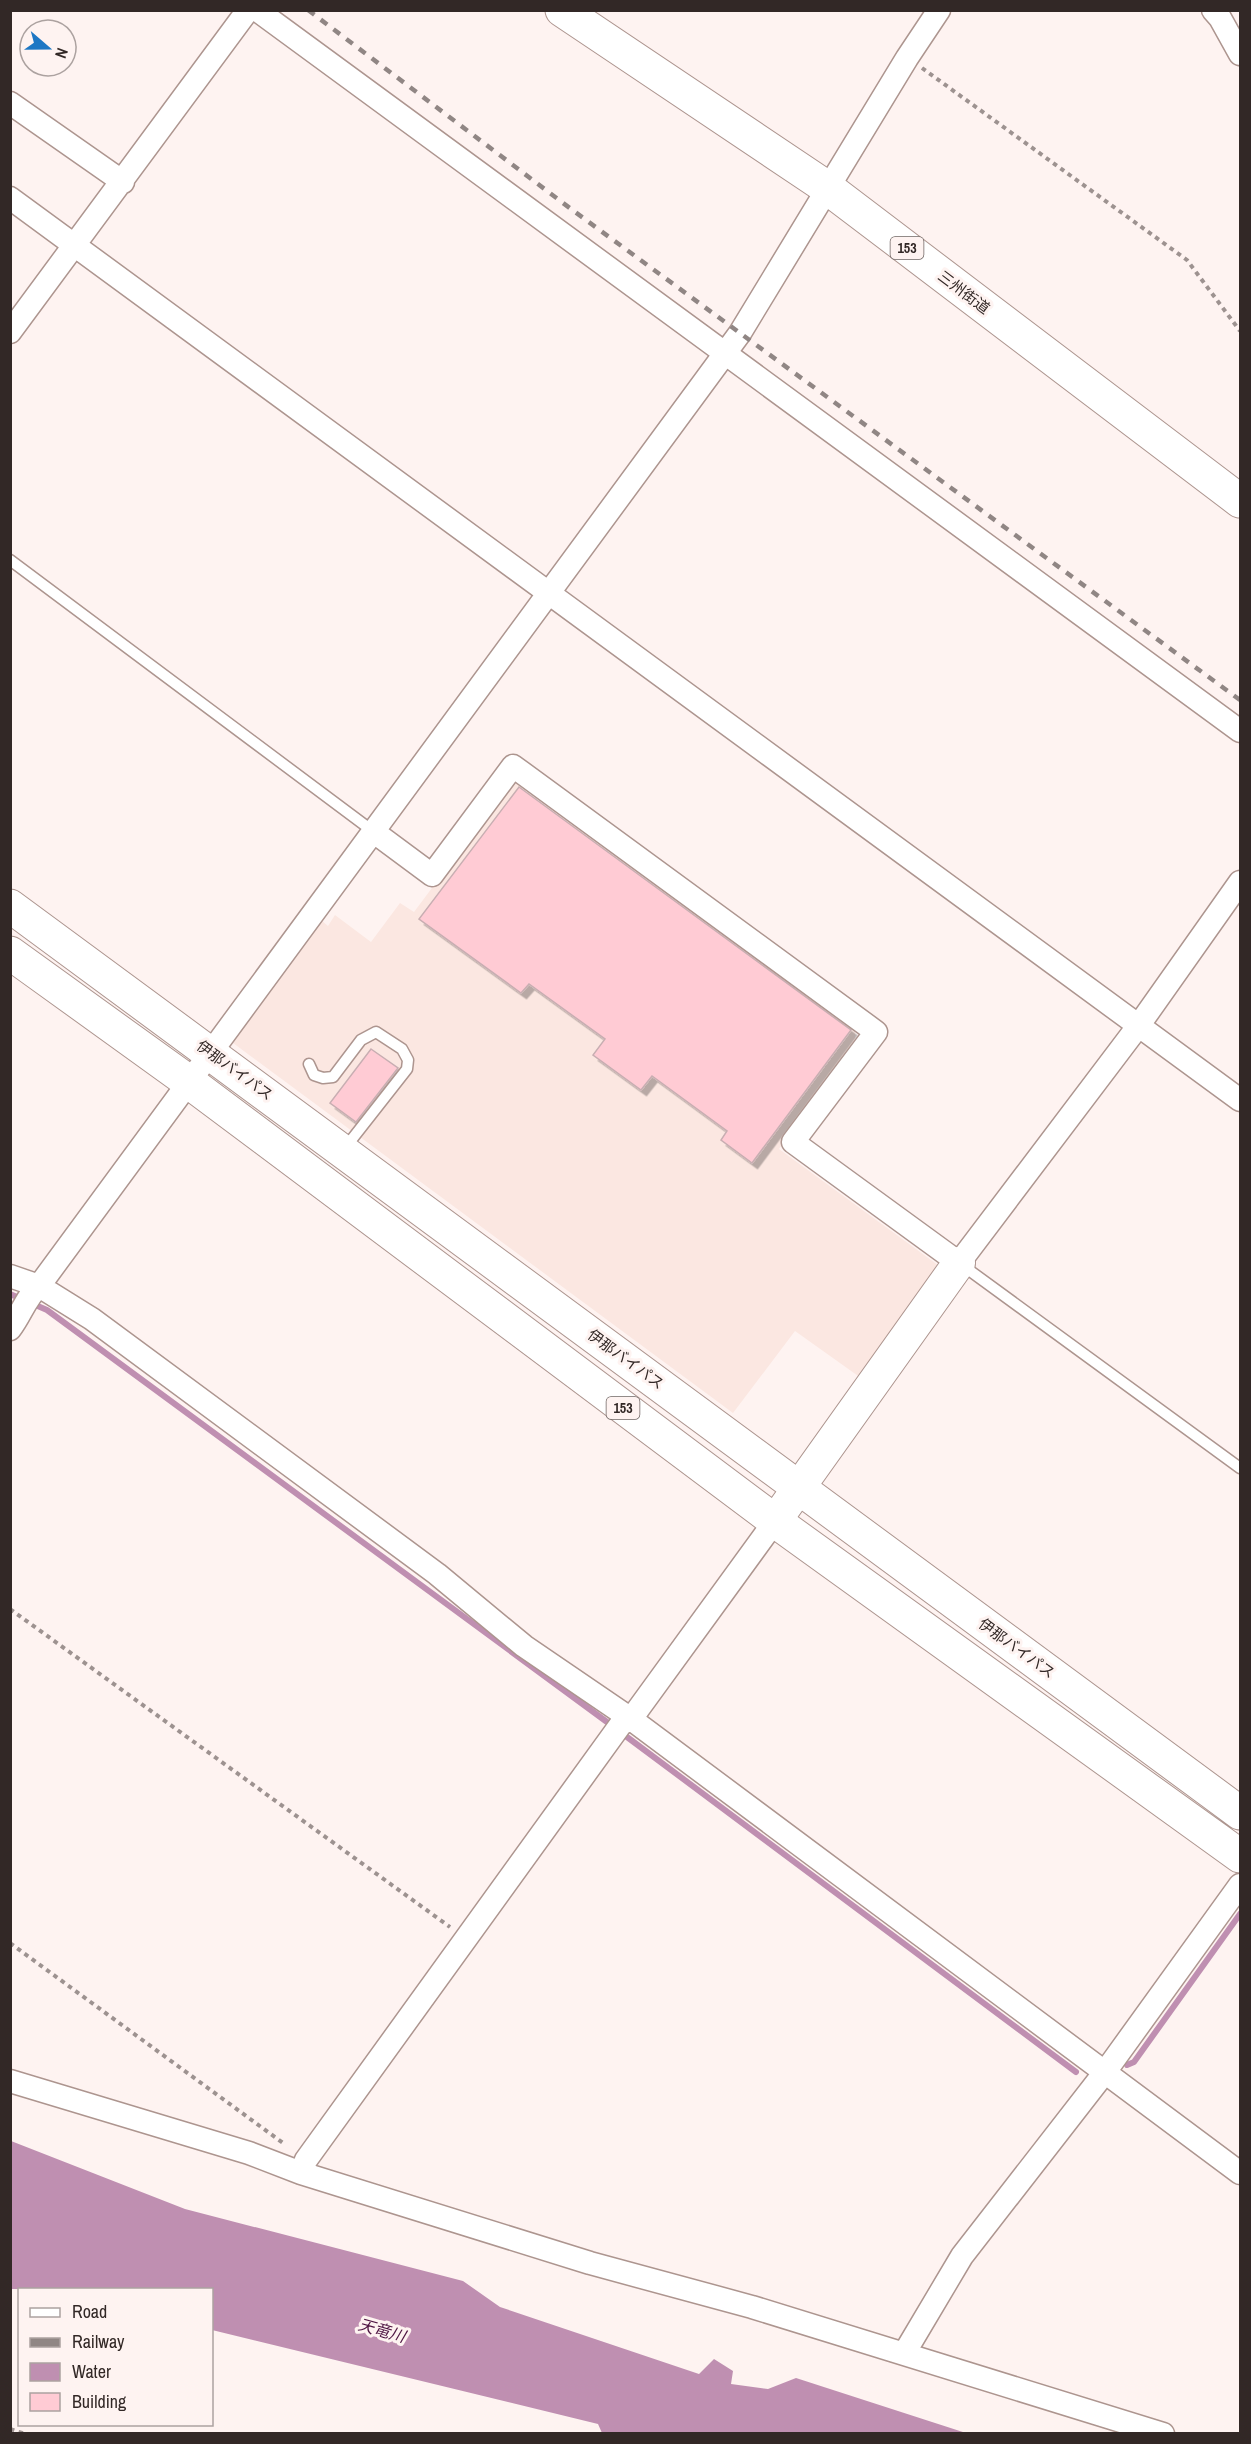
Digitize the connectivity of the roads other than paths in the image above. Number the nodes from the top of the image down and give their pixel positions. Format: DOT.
graph roads {
  1 [pos="248,10"];
  2 [pos="257,10"];
  3 [pos="562,10"];
  4 [pos="939,10"];
  5 [pos="1213,10"];
  6 [pos="1240,54"];
  7 [pos="10,103"];
  8 [pos="123,182"];
  9 [pos="829,189"];
  10 [pos="10,198"];
  11 [pos="76,245"];
  12 [pos="18,306"];
  13 [pos="10,333"];
  14 [pos="725,353"];
  15 [pos="1240,501"];
  16 [pos="10,560"];
  17 [pos="549,593"];
  18 [pos="1240,731"];
  19 [pos="374,832"];
  20 [pos="1240,882"];
  21 [pos="10,906"];
  22 [pos="10,953"];
  23 [pos="1139,1025"];
  24 [pos="212,1053"];
  25 [pos="309,1064"];
  26 [pos="189,1083"];
  27 [pos="1240,1100"];
  28 [pos="344,1150"];
  29 [pos="959,1263"];
  30 [pos="10,1276"];
  31 [pos="25,1306"];
  32 [pos="1240,1468"];
  33 [pos="798,1486"];
  34 [pos="775,1521"];
  35 [pos="631,1719"];
  36 [pos="1240,1813"];
  37 [pos="1240,1856"];
  38 [pos="1240,1885"];
  39 [pos="1105,2072"];
  40 [pos="10,2081"];
  41 [pos="304,2166"];
  42 [pos="1240,2173"];
  43 [pos="905,2352"];
  44 [pos="1163,2433"];
  1 -- 8 [label="street"];
  2 -- 14 [label="street"];
  3 -- 9 [label="highway, 三州街道 / 153"];
  4 -- 9 [label="street"];
  5 -- 6 [label="street"];
  7 -- 8 [label="street"];
  8 -- 11 [label="street"];
  9 -- 14 [label="street"];
  9 -- 15 [label="highway, 三州街道 / 153"];
  10 -- 11 [label="street"];
  11 -- 12 [label="street"];
  11 -- 17 [label="street"];
  12 -- 13 [label="street"];
  14 -- 17 [label="street"];
  14 -- 18 [label="street"];
  16 -- 19 [label="lane"];
  17 -- 19 [label="street"];
  17 -- 23 [label="street"];
  19 -- 24 [label="street"];
  19 -- 29 [label="street"];
  20 -- 23 [label="street"];
  21 -- 24 [label="highway, 伊那バイパス / 153"];
  22 -- 26 [label="highway, 153"];
  23 -- 27 [label="street"];
  23 -- 29 [label="street"];
  24 -- 26 [label="street"];
  24 -- 28 [label="highway, 伊那バイパス / 153"];
  25 -- 28 [label="lane"];
  26 -- 31 [label="street"];
  26 -- 34 [label="highway, 153"];
  28 -- 33 [label="highway, 伊那バイパス / 153"];
  29 -- 32 [label="lane"];
  29 -- 33 [label="street"];
  30 -- 31 [label="street"];
  31 -- 35 [label="street"];
  33 -- 34 [label="street"];
  33 -- 36 [label="highway, 伊那バイパス / 153"];
  34 -- 35 [label="street"];
  34 -- 37 [label="highway, 153"];
  35 -- 39 [label="street"];
  35 -- 41 [label="street"];
  38 -- 39 [label="street"];
  39 -- 42 [label="street"];
  39 -- 43 [label="street"];
  40 -- 41 [label="street"];
  41 -- 43 [label="street"];
  43 -- 44 [label="street"];
}
